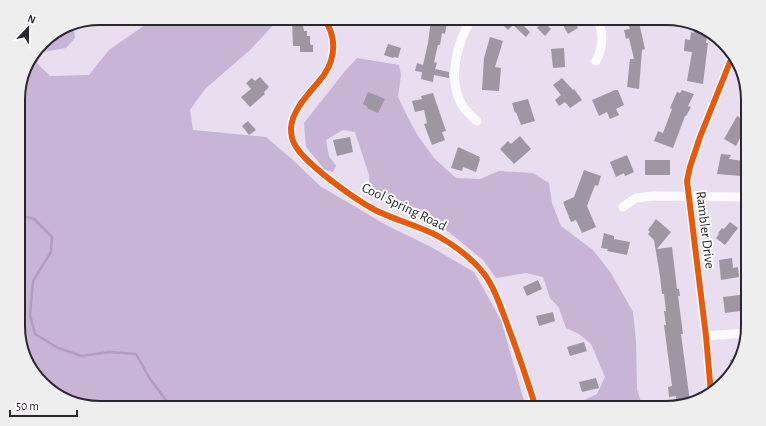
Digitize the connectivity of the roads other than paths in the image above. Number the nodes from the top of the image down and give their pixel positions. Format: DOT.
graph roads {
  1 [pos="327,25"];
  2 [pos="469,25"];
  3 [pos="600,25"];
  4 [pos="596,61"];
  5 [pos="731,62"];
  6 [pos="476,121"];
  7 [pos="689,197"];
  8 [pos="741,197"];
  9 [pos="623,207"];
  10 [pos="741,333"];
  11 [pos="706,336"];
  12 [pos="710,387"];
  13 [pos="534,401"];
  1 -- 13 [label="street, Cool Spring Road"];
  2 -- 6 [label="street"];
  3 -- 4 [label="street"];
  5 -- 7 [label="street, Rambler Drive"];
  7 -- 8 [label="street"];
  7 -- 9 [label="street"];
  7 -- 11 [label="street, Rambler Drive"];
  10 -- 11 [label="street"];
  11 -- 12 [label="street, Rambler Drive"];
}
